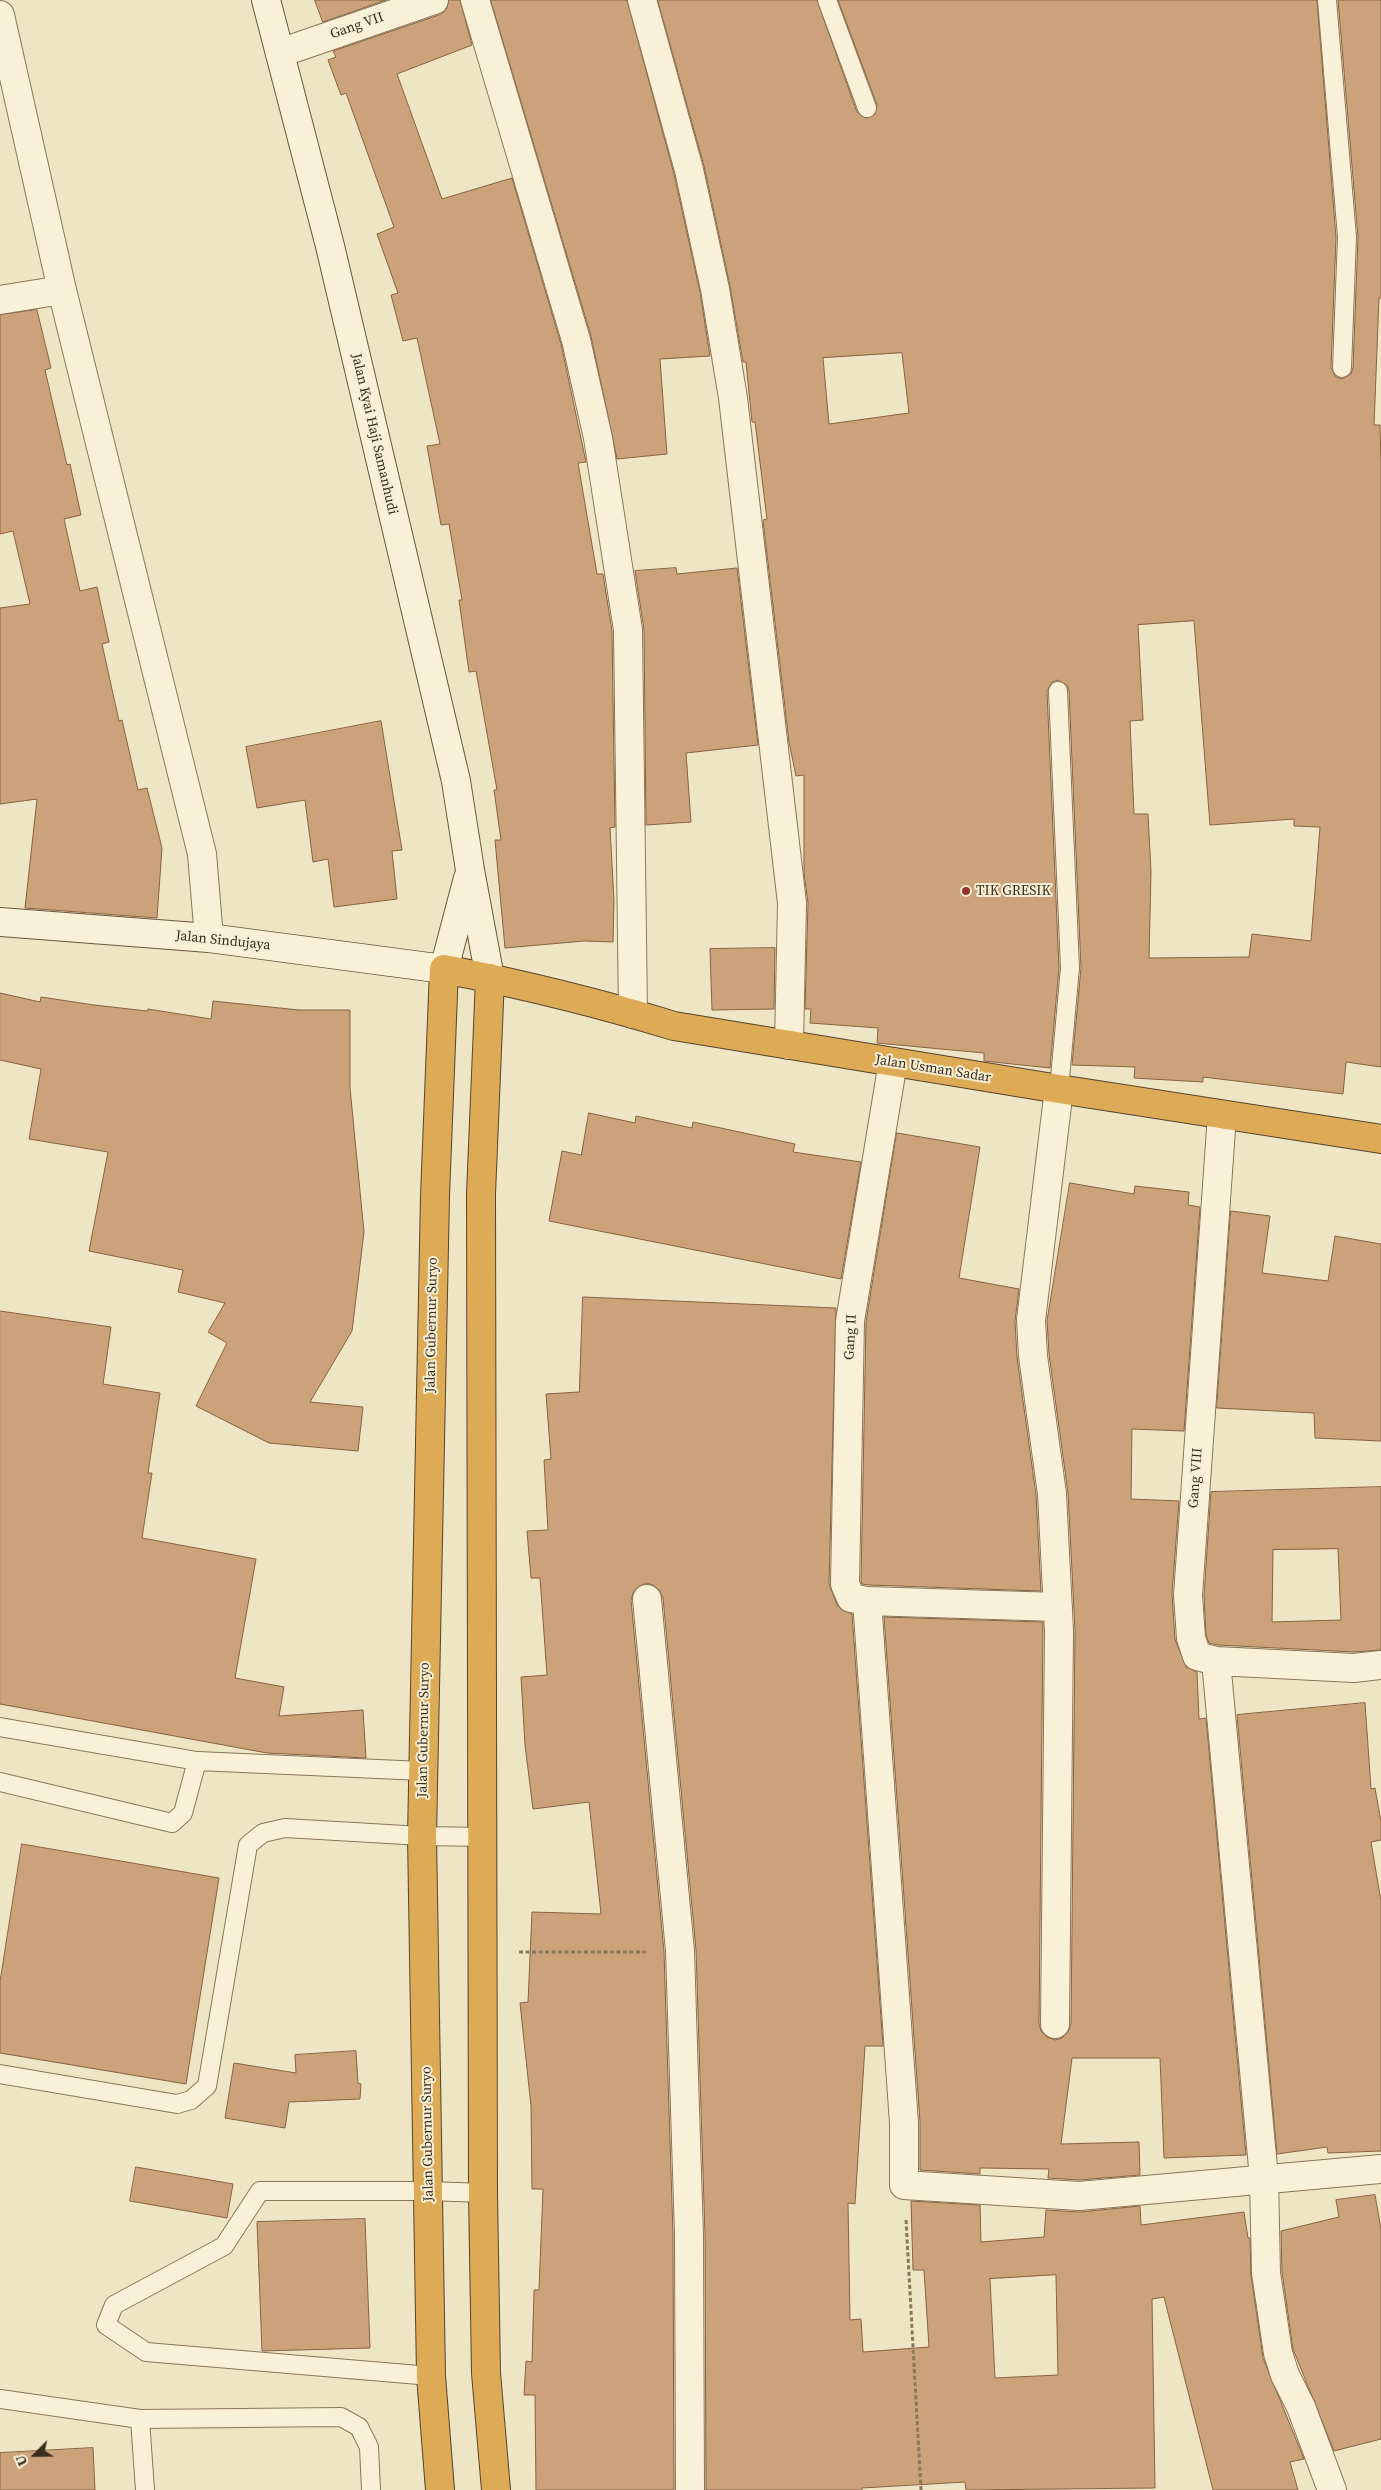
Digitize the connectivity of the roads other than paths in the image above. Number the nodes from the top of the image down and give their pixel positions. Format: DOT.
graph roads {
  1 [pos="266,0"];
  2 [pos="434,0"];
  3 [pos="475,0"];
  4 [pos="642,0"];
  5 [pos="828,0"];
  6 [pos="1327,0"];
  7 [pos="0,16"];
  8 [pos="280,53"];
  9 [pos="867,108"];
  10 [pos="62,290"];
  11 [pos="0,300"];
  12 [pos="1342,368"];
  13 [pos="1058,692"];
  14 [pos="470,870"];
  15 [pos="0,922"];
  16 [pos="209,938"];
  17 [pos="444,969"];
  18 [pos="490,978"];
  19 [pos="633,1014"];
  20 [pos="789,1045"];
  21 [pos="893,1062"];
  22 [pos="1059,1089"];
  23 [pos="1222,1115"];
  24 [pos="1381,1139"];
  25 [pos="647,1599"];
  26 [pos="868,1601"];
  27 [pos="1058,1607"];
  28 [pos="1216,1661"];
  29 [pos="1381,1665"];
  30 [pos="0,1726"];
  31 [pos="197,1761"];
  32 [pos="423,1771"];
  33 [pos="0,1782"];
  34 [pos="422,1836"];
  35 [pos="484,1837"];
  36 [pos="1054,2024"];
  37 [pos="0,2074"];
  38 [pos="1381,2169"];
  39 [pos="1264,2178"];
  40 [pos="429,2191"];
  41 [pos="483,2193"];
  42 [pos="431,2376"];
  43 [pos="0,2399"];
  44 [pos="140,2419"];
  45 [pos="145,2490"];
  46 [pos="371,2490"];
  47 [pos="440,2490"];
  48 [pos="496,2490"];
  49 [pos="690,2490"];
  50 [pos="1332,2490"];
  1 -- 8 [label="street, Jalan Kyai Haji Samanhudi"];
  2 -- 8 [label="street, Gang VII"];
  3 -- 19 [label="street"];
  4 -- 20 [label="street"];
  5 -- 9 [label="lane"];
  6 -- 12 [label="lane"];
  7 -- 10 [label="street"];
  8 -- 14 [label="street, Jalan Kyai Haji Samanhudi"];
  10 -- 11 [label="street"];
  10 -- 16 [label="street"];
  13 -- 22 [label="lane"];
  14 -- 17 [label="street, Jalan Kyai Haji Samanhudi"];
  14 -- 18 [label="street, Jalan Kyai Haji Samanhudi"];
  15 -- 16 [label="street, Jalan Sindujaya"];
  16 -- 17 [label="street, Jalan Sindujaya"];
  17 -- 18 [label="highway, Jalan Usman Sadar"];
  17 -- 32 [label="highway, Jalan Gubernur Suryo"];
  18 -- 19 [label="highway, Jalan Usman Sadar"];
  18 -- 35 [label="highway"];
  19 -- 20 [label="highway, Jalan Usman Sadar"];
  20 -- 21 [label="highway, Jalan Usman Sadar"];
  21 -- 22 [label="highway, Jalan Usman Sadar"];
  21 -- 26 [label="street, Gang II"];
  22 -- 23 [label="highway, Jalan Usman Sadar"];
  22 -- 27 [label="street"];
  23 -- 24 [label="highway, Jalan Usman Sadar"];
  23 -- 28 [label="street, Gang VIII"];
  25 -- 49 [label="street"];
  26 -- 27 [label="street"];
  26 -- 39 [label="street"];
  27 -- 36 [label="street"];
  28 -- 29 [label="street, Gang VIII"];
  28 -- 39 [label="street"];
  30 -- 31 [label="lane"];
  31 -- 32 [label="lane"];
  31 -- 33 [label="lane"];
  32 -- 34 [label="highway, Jalan Gubernur Suryo"];
  34 -- 35 [label="lane"];
  34 -- 37 [label="lane"];
  34 -- 40 [label="highway, Jalan Gubernur Suryo"];
  35 -- 41 [label="highway"];
  38 -- 39 [label="street"];
  39 -- 50 [label="street"];
  40 -- 41 [label="lane"];
  40 -- 42 [label="highway, Jalan Gubernur Suryo"];
  40 -- 42 [label="lane"];
  41 -- 48 [label="highway"];
  42 -- 47 [label="highway, Jalan Gubernur Suryo"];
  43 -- 44 [label="lane"];
  44 -- 45 [label="lane"];
  44 -- 46 [label="lane"];
}
